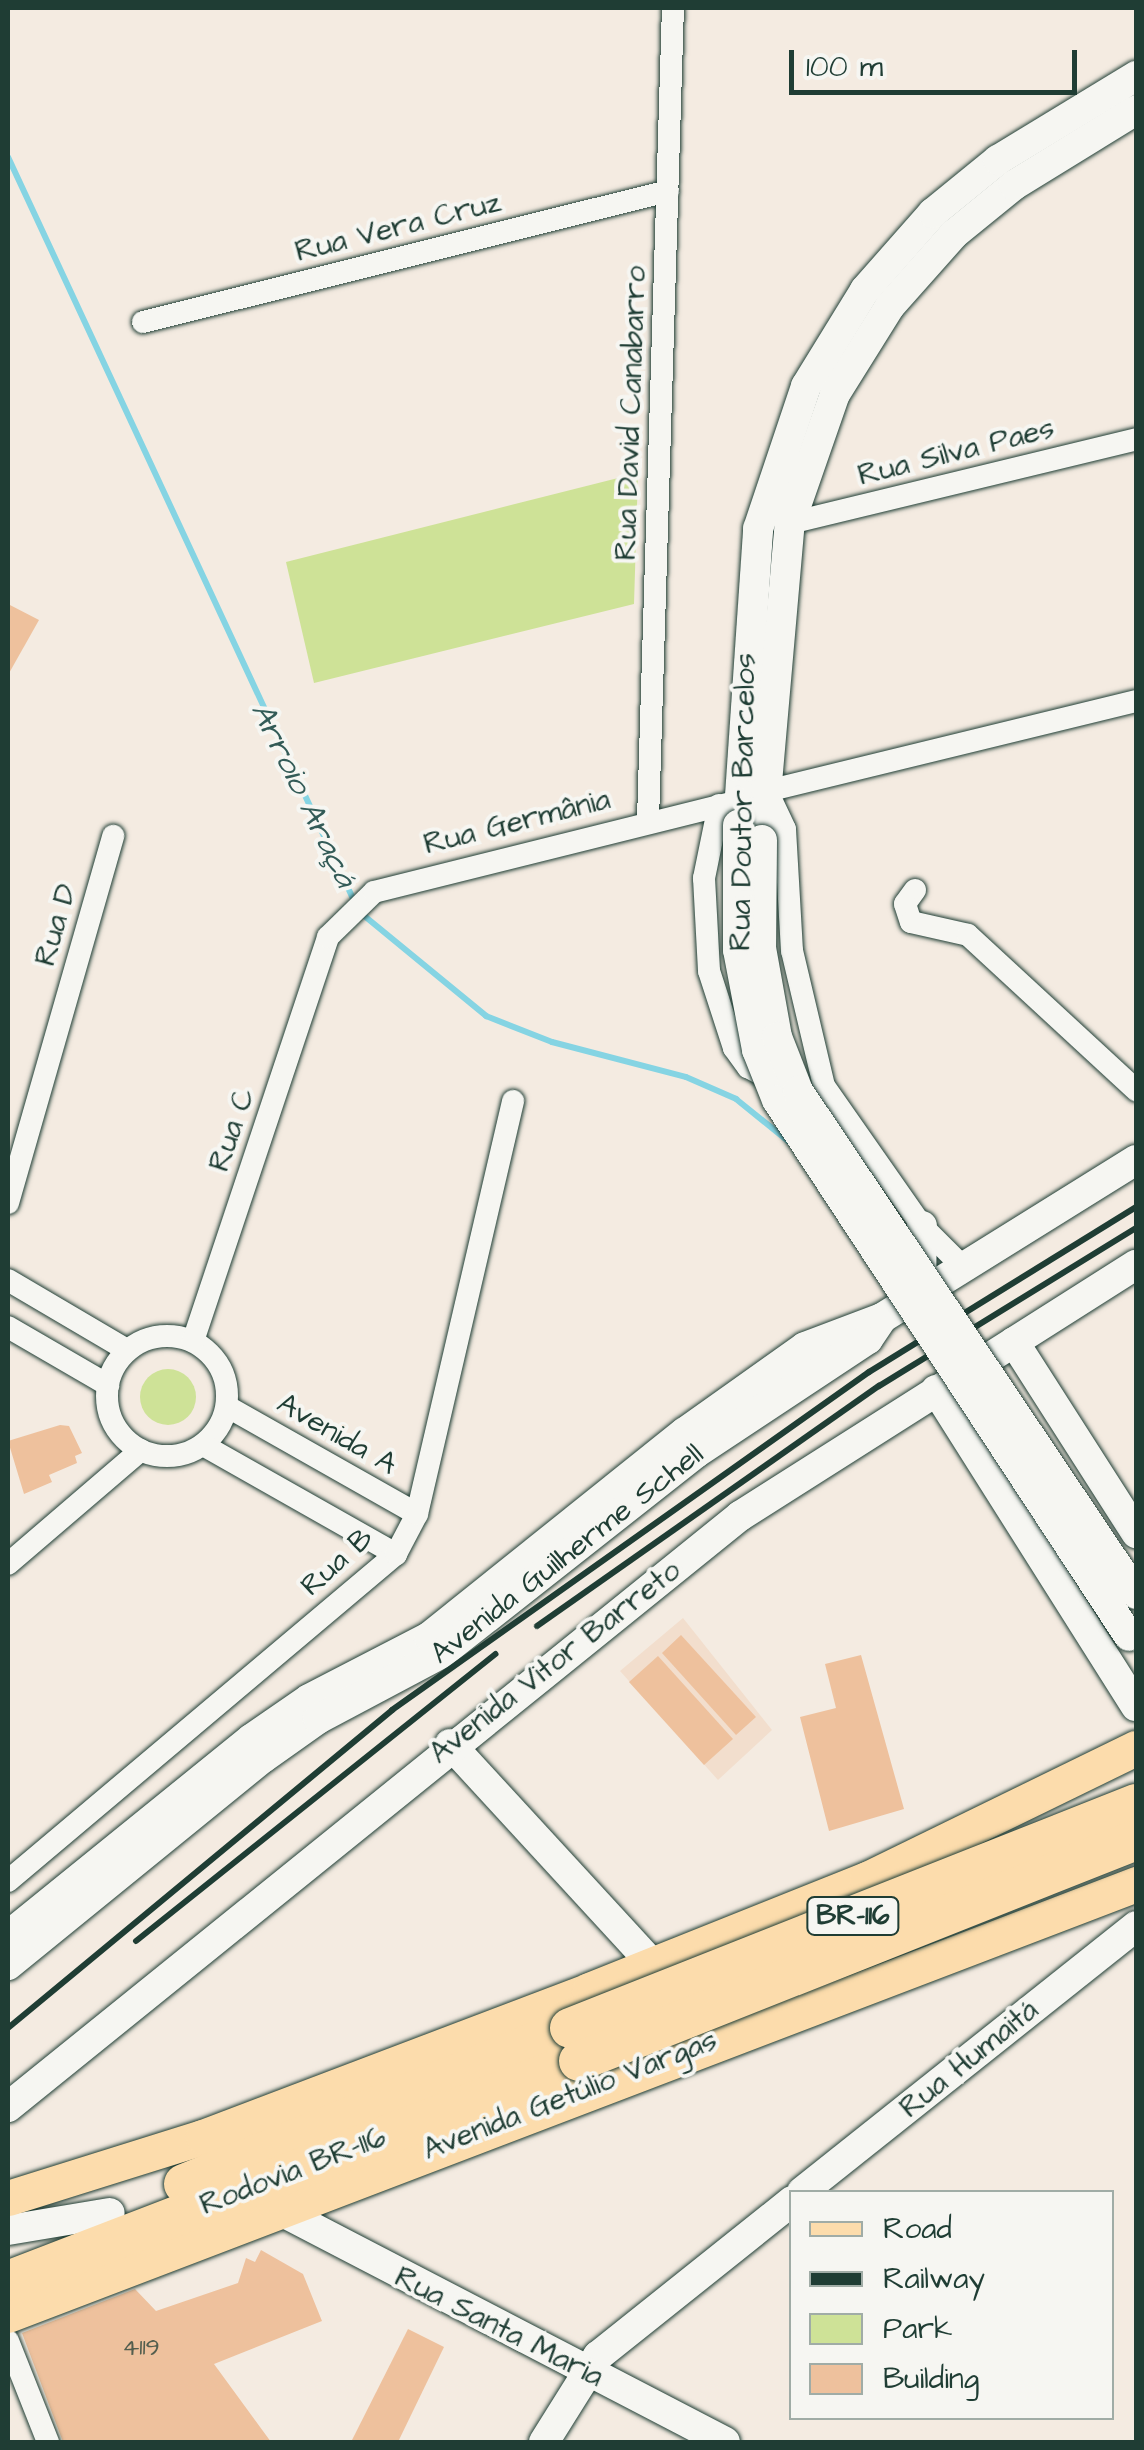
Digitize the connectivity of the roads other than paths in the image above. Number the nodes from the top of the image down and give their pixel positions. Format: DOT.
graph roads {
  1 [pos="673,8"];
  2 [pos="1136,76"];
  3 [pos="1136,110"];
  4 [pos="668,191"];
  5 [pos="143,322"];
  6 [pos="1136,439"];
  7 [pos="790,524"];
  8 [pos="1136,701"];
  9 [pos="745,812"];
  10 [pos="648,820"];
  11 [pos="113,836"];
  12 [pos="915,890"];
  13 [pos="334,932"];
  14 [pos="824,1086"];
  15 [pos="1136,1090"];
  16 [pos="513,1101"];
  17 [pos="1136,1160"];
  18 [pos="8,1203"];
  19 [pos="922,1226"];
  20 [pos="1136,1265"];
  21 [pos="962,1266"];
  22 [pos="8,1280"];
  23 [pos="921,1292"];
  24 [pos="8,1327"];
  25 [pos="193,1341"];
  26 [pos="1014,1342"];
  27 [pos="127,1350"];
  28 [pos="782,1380"];
  29 [pos="108,1385"];
  30 [pos="936,1390"];
  31 [pos="228,1407"];
  32 [pos="203,1445"];
  33 [pos="141,1450"];
  34 [pos="417,1514"];
  35 [pos="1136,1529"];
  36 [pos="396,1554"];
  37 [pos="8,1564"];
  38 [pos="1136,1594"];
  39 [pos="1133,1643"];
  40 [pos="1136,1706"];
  41 [pos="450,1744"];
  42 [pos="1136,1748"];
  43 [pos="1046,1796"];
  44 [pos="1136,1804"];
  45 [pos="1136,1840"];
  46 [pos="8,1881"];
  47 [pos="1136,1884"];
  48 [pos="1088,1898"];
  49 [pos="1136,1926"];
  50 [pos="8,1936"];
  51 [pos="652,1964"];
  52 [pos="8,1965"];
  53 [pos="574,2044"];
  54 [pos="8,2107"];
  55 [pos="805,2190"];
  56 [pos="8,2198"];
  57 [pos="789,2203"];
  58 [pos="275,2208"];
  59 [pos="110,2214"];
  60 [pos="8,2230"];
  61 [pos="8,2253"];
  62 [pos="8,2281"];
  63 [pos="8,2315"];
  64 [pos="8,2341"];
  65 [pos="585,2370"];
  66 [pos="48,2442"];
  67 [pos="544,2442"];
  68 [pos="725,2442"];
  1 -- 4 [label="street, Rua David Canabarro"];
  2 -- 9 [label="main road, Rua Doutor Barcelos"];
  3 -- 7 [label="main road, Rua Doutor Barcelos"];
  4 -- 5 [label="street, Rua Vera Cruz"];
  4 -- 10 [label="street, Rua David Canabarro"];
  6 -- 7 [label="street, Rua Silva Paes"];
  7 -- 9 [label="main road, Rua Doutor Barcelos"];
  8 -- 9 [label="street, Rua Germânia"];
  9 -- 10 [label="street, Rua Germânia"];
  9 -- 14 [label="street"];
  9 -- 14 [label="street"];
  9 -- 38 [label="main road, Rua Doutor Barcelos, bridge"];
  9 -- 39 [label="main road, Rua Doutor Barcelos, bridge"];
  10 -- 13 [label="street, Rua Germânia"];
  11 -- 18 [label="street, Rua D"];
  12 -- 15 [label="street"];
  13 -- 25 [label="street, Rua C"];
  14 -- 19 [label="street"];
  16 -- 34 [label="street, Rua B"];
  17 -- 21 [label="main road, Avenida Guilherme Schell"];
  19 -- 21 [label="street"];
  19 -- 23 [label="main road"];
  20 -- 26 [label="main road, Avenida Vitor Barreto"];
  21 -- 23 [label="main road, Avenida Guilherme Schell"];
  22 -- 27 [label="street"];
  23 -- 28 [label="main road, Avenida Guilherme Schell"];
  24 -- 29 [label="street"];
  25 -- 27 [label="street"];
  25 -- 31 [label="street"];
  26 -- 30 [label="main road, Avenida Vitor Barreto"];
  26 -- 35 [label="main road"];
  27 -- 29 [label="street"];
  28 -- 50 [label="main road, Avenida Guilherme Schell"];
  28 -- 52 [label="main road, Avenida Guilherme Schell"];
  29 -- 33 [label="street"];
  30 -- 40 [label="main road"];
  30 -- 41 [label="main road, Avenida Vitor Barreto"];
  31 -- 32 [label="street"];
  31 -- 34 [label="street, Avenida A"];
  32 -- 33 [label="street"];
  32 -- 36 [label="street"];
  33 -- 37 [label="street"];
  34 -- 36 [label="street, Rua B"];
  36 -- 46 [label="street, Rua B"];
  41 -- 51 [label="main road"];
  41 -- 54 [label="main road, Avenida Vitor Barreto"];
  42 -- 43 [label="main road"];
  43 -- 48 [label="main road"];
  43 -- 51 [label="main road"];
  44 -- 53 [label="highway, BR-116, bridge"];
  45 -- 53 [label="highway, BR-116, bridge"];
  47 -- 48 [label="main road, Avenida Getúlio Vargas"];
  48 -- 58 [label="main road, Avenida Getúlio Vargas"];
  49 -- 55 [label="main road, Rua Humaitá"];
  51 -- 56 [label="main road"];
  53 -- 59 [label="highway, Rodovia BR-116 / BR-116"];
  53 -- 62 [label="highway, Rodovia BR-116 / BR-116"];
  57 -- 65 [label="main road"];
  58 -- 63 [label="main road, Avenida Getúlio Vargas"];
  58 -- 65 [label="main road, Rua Santa Maria"];
  59 -- 60 [label="main road"];
  59 -- 61 [label="highway, Rodovia BR-116 / BR-116"];
  64 -- 66 [label="street"];
  65 -- 67 [label="main road"];
  65 -- 68 [label="main road, Rua Santa Maria"];
}
